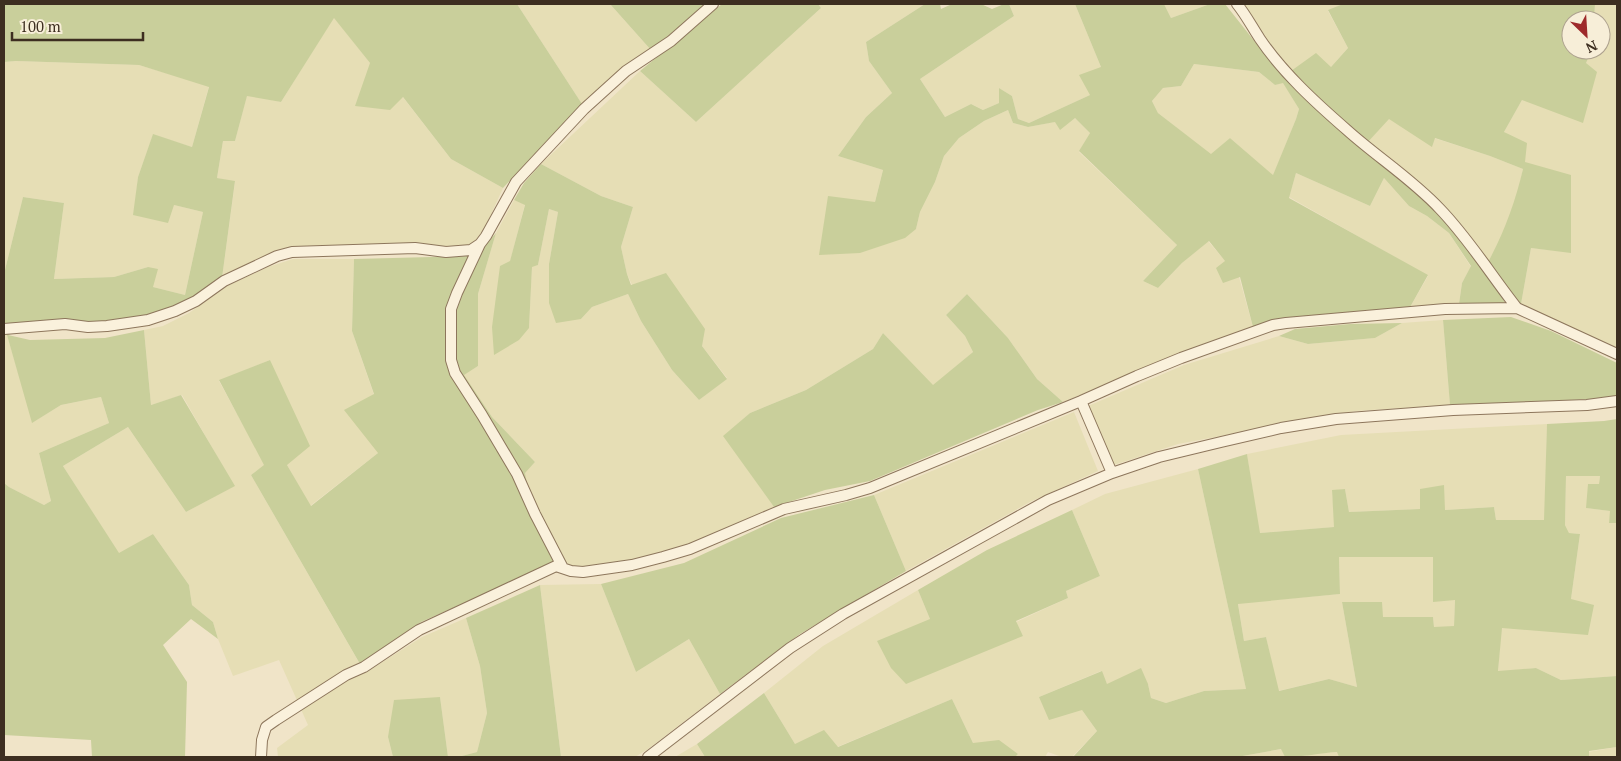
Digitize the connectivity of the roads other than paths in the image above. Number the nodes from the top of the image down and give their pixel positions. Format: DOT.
graph roads {
  1 [pos="713,4"];
  2 [pos="1238,4"];
  3 [pos="480,244"];
  4 [pos="1517,308"];
  5 [pos="4,329"];
  6 [pos="1617,354"];
  7 [pos="1081,401"];
  8 [pos="1617,401"];
  9 [pos="1112,473"];
  10 [pos="563,568"];
  11 [pos="261,757"];
  12 [pos="648,757"];
  1 -- 3 [label="street"];
  2 -- 4 [label="street"];
  3 -- 5 [label="street"];
  3 -- 10 [label="street"];
  4 -- 6 [label="street"];
  4 -- 7 [label="street"];
  7 -- 9 [label="street"];
  7 -- 10 [label="street"];
  8 -- 9 [label="street"];
  9 -- 12 [label="street"];
  10 -- 11 [label="street"];
}
